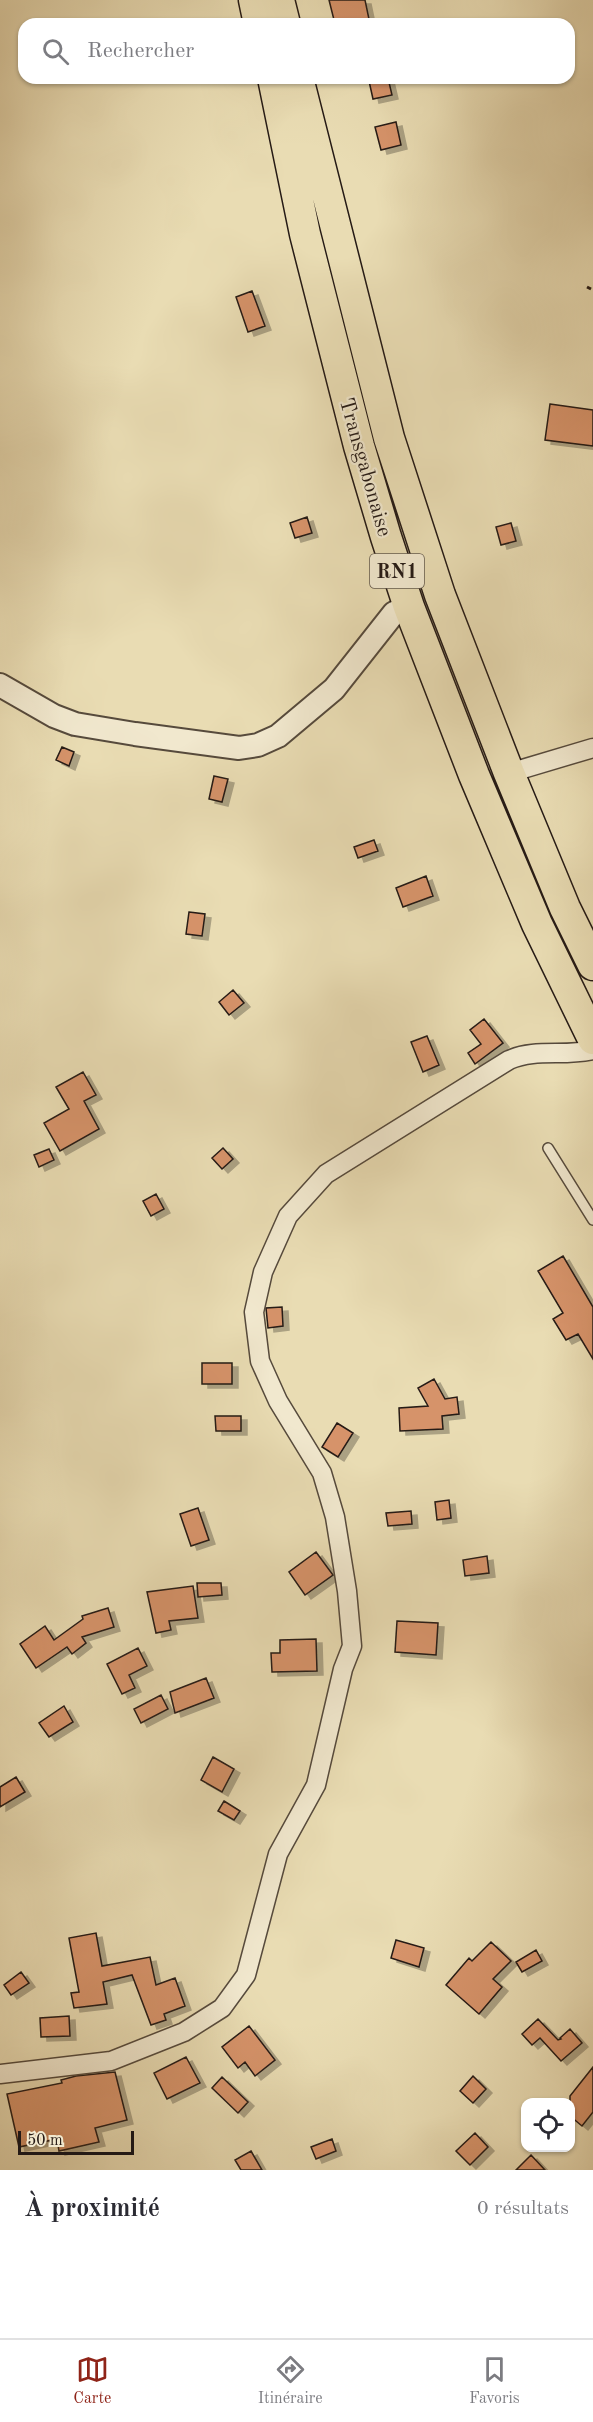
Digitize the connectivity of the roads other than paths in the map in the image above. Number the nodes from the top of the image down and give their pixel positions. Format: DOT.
graph roads {
  1 [pos="254,0"];
  2 [pos="279,0"];
  3 [pos="258,18"];
  4 [pos="284,18"];
  5 [pos="274,84"];
  6 [pos="300,84"];
  7 [pos="440,595"];
  8 [pos="409,607"];
  9 [pos="0,685"];
  10 [pos="593,748"];
  11 [pos="509,773"];
  12 [pos="593,966"];
  13 [pos="593,1039"];
  14 [pos="593,1050"];
  15 [pos="548,1148"];
  16 [pos="593,1220"];
  17 [pos="0,2074"];
  1 -- 3 [label="highway"];
  2 -- 4 [label="highway"];
  5 -- 8 [label="highway, Transgabonaise / RN1"];
  6 -- 7 [label="highway, Transgabonaise / RN1"];
  7 -- 8 [label="street"];
  7 -- 11 [label="highway, Transgabonaise / RN1"];
  8 -- 9 [label="street"];
  8 -- 13 [label="highway, Transgabonaise / RN1"];
  10 -- 11 [label="street"];
  11 -- 12 [label="highway, Transgabonaise / RN1"];
  14 -- 17 [label="street"];
  15 -- 16 [label="lane"];
}
